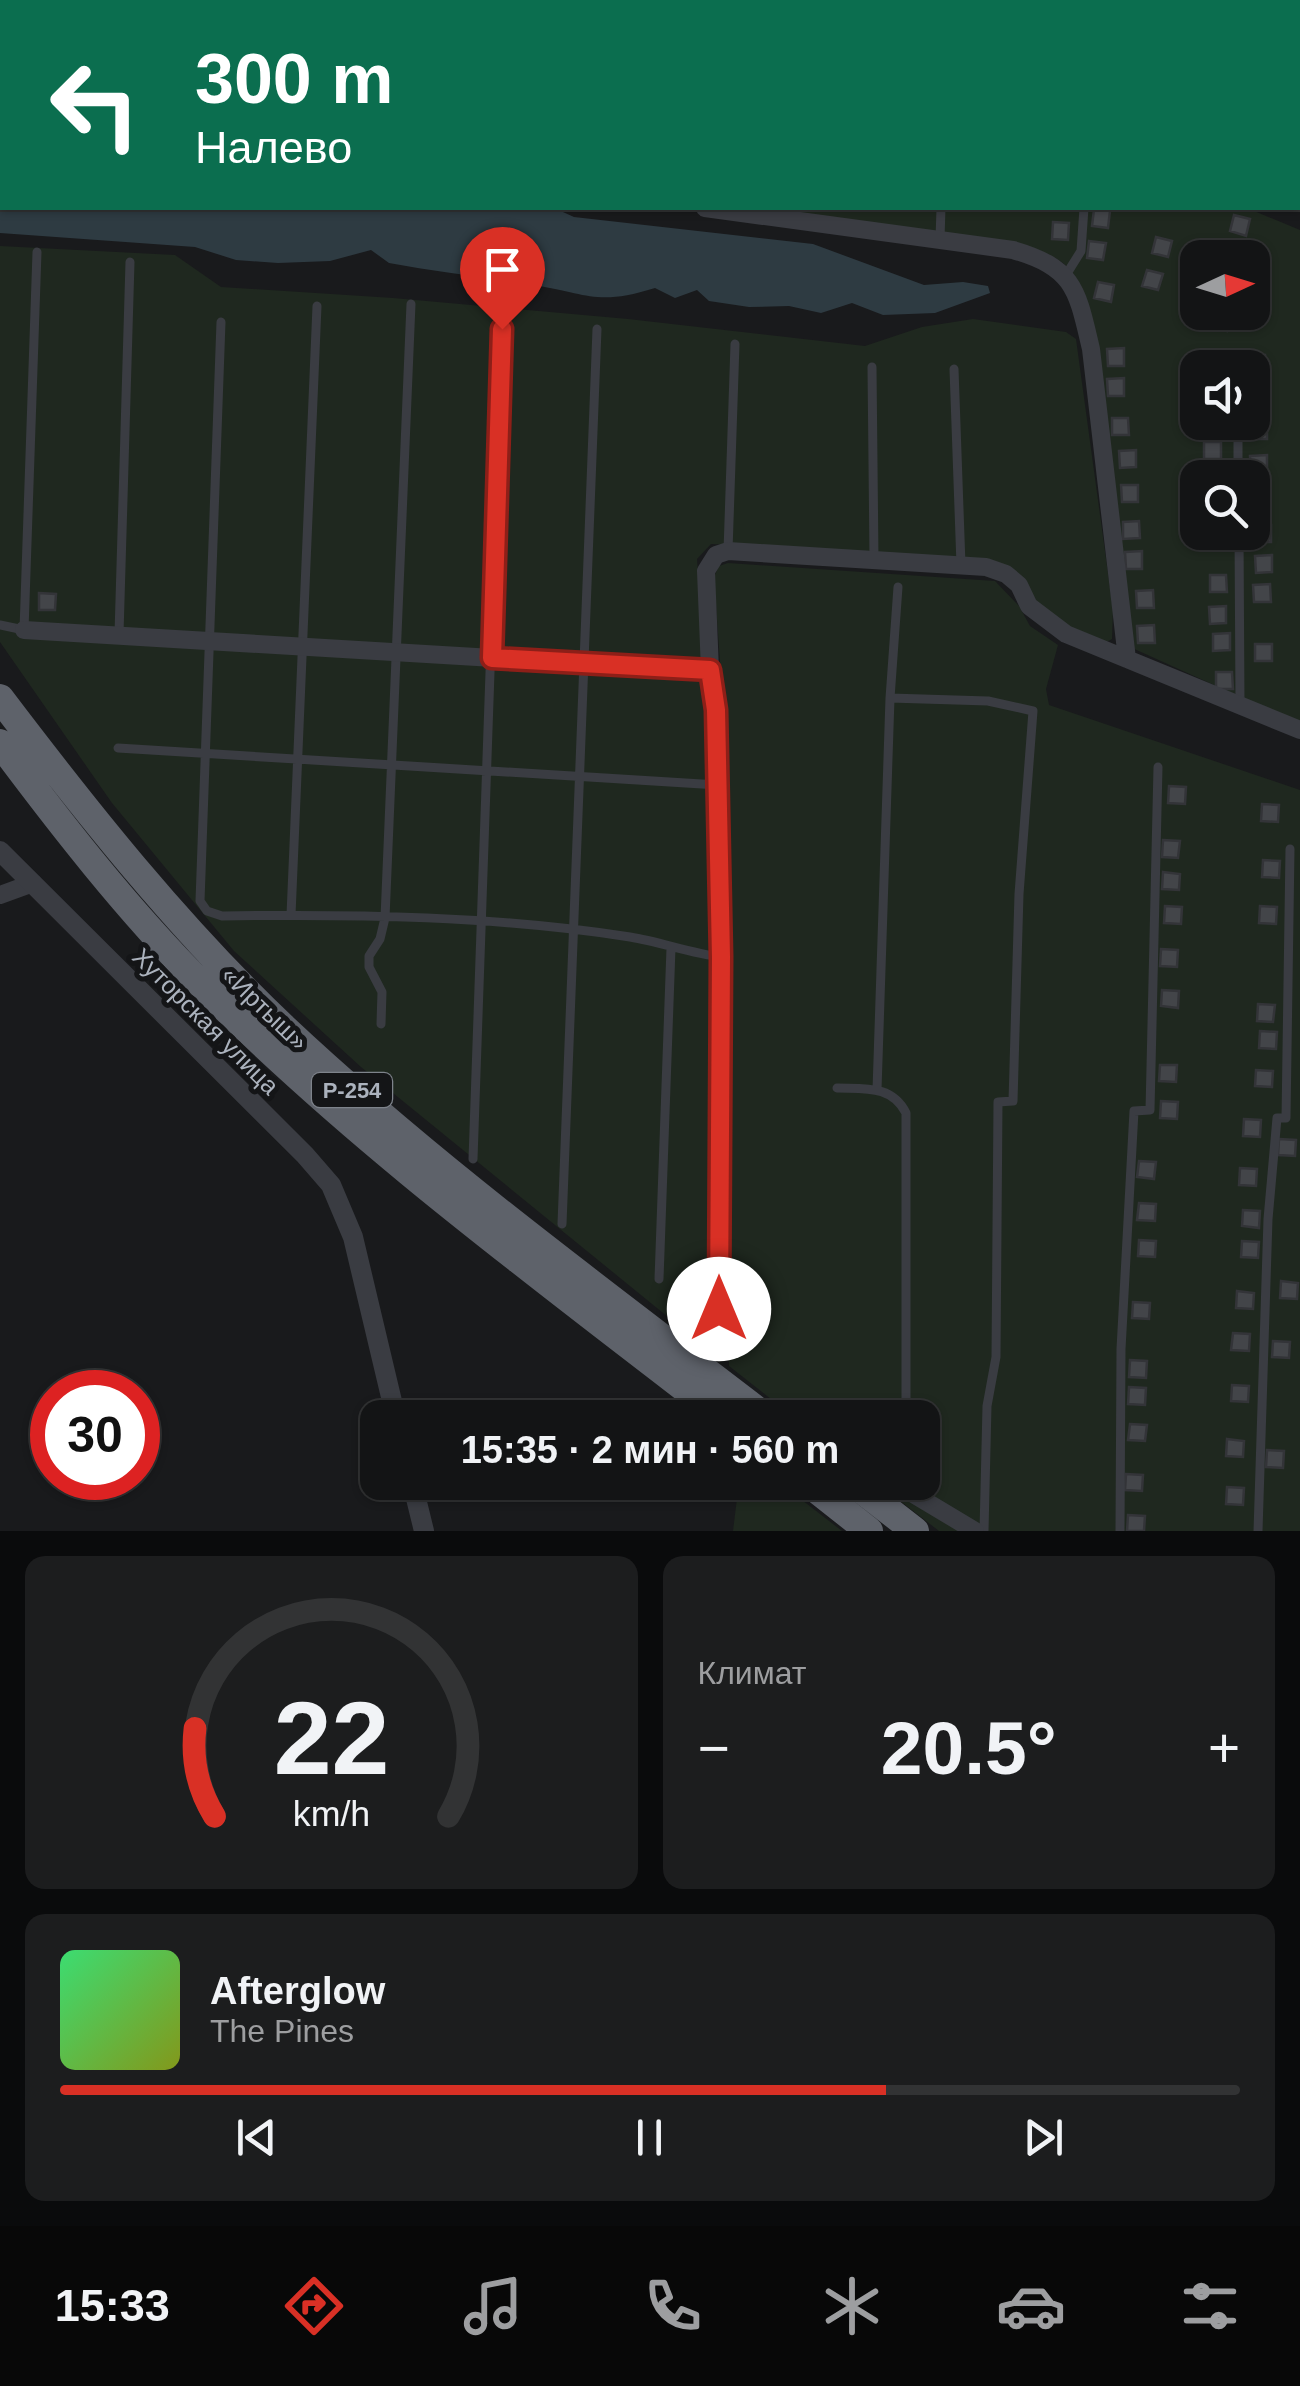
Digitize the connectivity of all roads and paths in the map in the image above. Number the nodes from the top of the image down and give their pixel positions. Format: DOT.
graph roads {
  1 [pos="737,210"];
  2 [pos="942,210"];
  3 [pos="1084,210"];
  4 [pos="804,214"];
  5 [pos="940,239"];
  6 [pos="37,252"];
  7 [pos="130,262"];
  8 [pos="1066,275"];
  9 [pos="410,304"];
  10 [pos="317,306"];
  11 [pos="221,322"];
  12 [pos="502,329"];
  13 [pos="596,329"];
  14 [pos="736,344"];
  15 [pos="872,367"];
  16 [pos="954,369"];
  17 [pos="1239,550"];
  18 [pos="728,552"];
  19 [pos="874,559"];
  20 [pos="962,566"];
  21 [pos="898,587"];
  22 [pos="0,625"];
  23 [pos="24,630"];
  24 [pos="119,634"];
  25 [pos="212,640"];
  26 [pos="303,646"];
  27 [pos="397,652"];
  28 [pos="492,658"];
  29 [pos="1126,659"];
  30 [pos="584,664"];
  31 [pos="710,670"];
  32 [pos="0,698"];
  33 [pos="890,698"];
  34 [pos="1240,708"];
  35 [pos="1300,730"];
  36 [pos="0,743"];
  37 [pos="118,748"];
  38 [pos="207,754"];
  39 [pos="300,761"];
  40 [pos="392,766"];
  41 [pos="1158,767"];
  42 [pos="486,772"];
  43 [pos="580,778"];
  44 [pos="718,785"];
  45 [pos="1290,849"];
  46 [pos="0,851"];
  47 [pos="32,883"];
  48 [pos="0,895"];
  49 [pos="291,915"];
  50 [pos="384,918"];
  51 [pos="482,922"];
  52 [pos="575,931"];
  53 [pos="671,948"];
  54 [pos="721,957"];
  55 [pos="381,1024"];
  56 [pos="837,1088"];
  57 [pos="877,1090"];
  58 [pos="473,1158"];
  59 [pos="562,1224"];
  60 [pos="658,1279"];
  61 [pos="719,1309"];
  62 [pos="392,1400"];
  63 [pos="700,1400"];
  64 [pos="744,1400"];
  65 [pos="906,1400"];
  66 [pos="416,1500"];
  67 [pos="829,1500"];
  68 [pos="875,1500"];
  69 [pos="927,1500"];
  70 [pos="424,1531"];
  71 [pos="869,1531"];
  72 [pos="915,1531"];
  73 [pos="975,1531"];
  74 [pos="984,1531"];
  75 [pos="1120,1531"];
  76 [pos="1258,1531"];
  1 -- 4 [label="street"];
  2 -- 5 [label="lane"];
  3 -- 8 [label="lane"];
  4 -- 5 [label="street"];
  5 -- 8 [label="street"];
  6 -- 23 [label="lane"];
  7 -- 24 [label="lane"];
  8 -- 29 [label="street"];
  9 -- 27 [label="lane"];
  10 -- 26 [label="lane"];
  11 -- 25 [label="lane"];
  12 -- 28 [label="lane"];
  13 -- 30 [label="lane"];
  14 -- 18 [label="lane"];
  15 -- 19 [label="lane"];
  16 -- 20 [label="lane"];
  17 -- 34 [label="lane"];
  18 -- 19 [label="street"];
  18 -- 31 [label="street"];
  19 -- 20 [label="street"];
  20 -- 29 [label="street"];
  21 -- 33 [label="lane"];
  22 -- 23 [label="lane"];
  23 -- 24 [label="street"];
  24 -- 25 [label="street"];
  25 -- 26 [label="street"];
  25 -- 38 [label="lane"];
  26 -- 27 [label="street"];
  26 -- 39 [label="lane"];
  27 -- 28 [label="street"];
  27 -- 40 [label="lane"];
  28 -- 30 [label="street"];
  28 -- 42 [label="lane"];
  29 -- 34 [label="street"];
  30 -- 31 [label="street"];
  30 -- 43 [label="lane"];
  31 -- 44 [label="street"];
  32 -- 64 [label="highway, «Иртыш» / Р-254"];
  33 -- 57 [label="lane"];
  33 -- 74 [label="lane"];
  34 -- 35 [label="street"];
  36 -- 63 [label="highway, «Иртыш» / Р-254"];
  37 -- 38 [label="lane"];
  38 -- 39 [label="lane"];
  38 -- 49 [label="lane"];
  39 -- 40 [label="lane"];
  39 -- 49 [label="lane"];
  40 -- 42 [label="lane"];
  40 -- 50 [label="lane"];
  41 -- 75 [label="lane"];
  42 -- 43 [label="lane"];
  42 -- 51 [label="lane"];
  43 -- 44 [label="lane"];
  43 -- 52 [label="lane"];
  44 -- 54 [label="street"];
  45 -- 76 [label="lane"];
  46 -- 47 [label="street, Хуторская улица"];
  47 -- 48 [label="street"];
  47 -- 62 [label="street, Хуторская улица"];
  49 -- 50 [label="lane"];
  50 -- 51 [label="lane"];
  50 -- 55 [label="lane"];
  51 -- 52 [label="lane"];
  51 -- 58 [label="lane"];
  52 -- 53 [label="lane"];
  52 -- 59 [label="lane"];
  53 -- 54 [label="lane"];
  53 -- 60 [label="lane"];
  54 -- 61 [label="street"];
  56 -- 57 [label="lane"];
  57 -- 65 [label="lane"];
  66 -- 70 [label="street"];
  67 -- 71 [label="highway"];
  68 -- 72 [label="highway"];
  69 -- 73 [label="street"];
}
